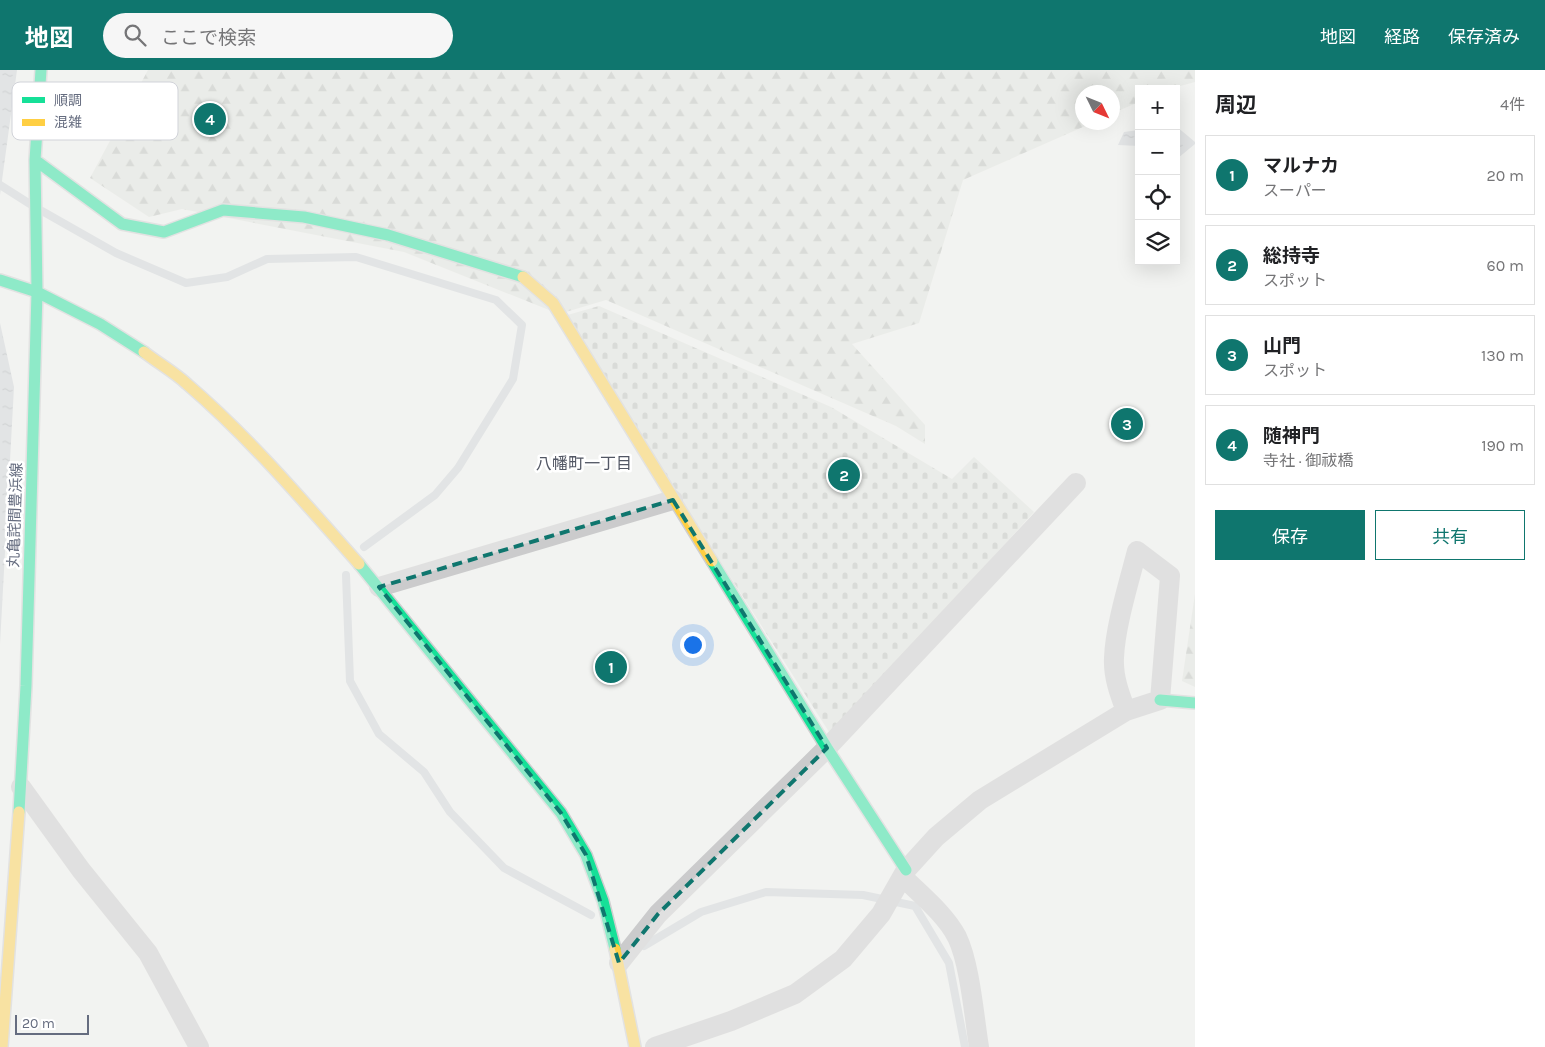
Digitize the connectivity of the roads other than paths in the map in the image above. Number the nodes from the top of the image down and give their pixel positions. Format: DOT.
graph roads {
  1 [pos="37,140"];
  2 [pos="36,160"];
  3 [pos="3,280"];
  4 [pos="36,292"];
  5 [pos="1076,483"];
  6 [pos="673,500"];
  7 [pos="379,587"];
  8 [pos="1160,700"];
  9 [pos="1195,703"];
  10 [pos="1126,711"];
  11 [pos="827,748"];
  12 [pos="21,787"];
  13 [pos="905,873"];
  14 [pos="619,963"];
  15 [pos="2,1047"];
  16 [pos="199,1047"];
  17 [pos="635,1047"];
  18 [pos="655,1047"];
  19 [pos="979,1047"];
  1 -- 2 [label="street, 丸亀詫間豊浜線"];
  2 -- 4 [label="street, 丸亀詫間豊浜線"];
  2 -- 6 [label="street"];
  3 -- 4 [label="street"];
  4 -- 7 [label="street"];
  4 -- 12 [label="street, 丸亀詫間豊浜線"];
  5 -- 11 [label="street"];
  6 -- 7 [label="street"];
  6 -- 11 [label="street"];
  7 -- 14 [label="street"];
  8 -- 9 [label="street"];
  8 -- 10 [label="street"];
  8 -- 10 [label="street"];
  10 -- 13 [label="street"];
  11 -- 13 [label="street"];
  11 -- 14 [label="street"];
  12 -- 15 [label="street, 丸亀詫間豊浜線"];
  12 -- 16 [label="street"];
  13 -- 18 [label="street"];
  13 -- 19 [label="street"];
  14 -- 17 [label="street"];
}
